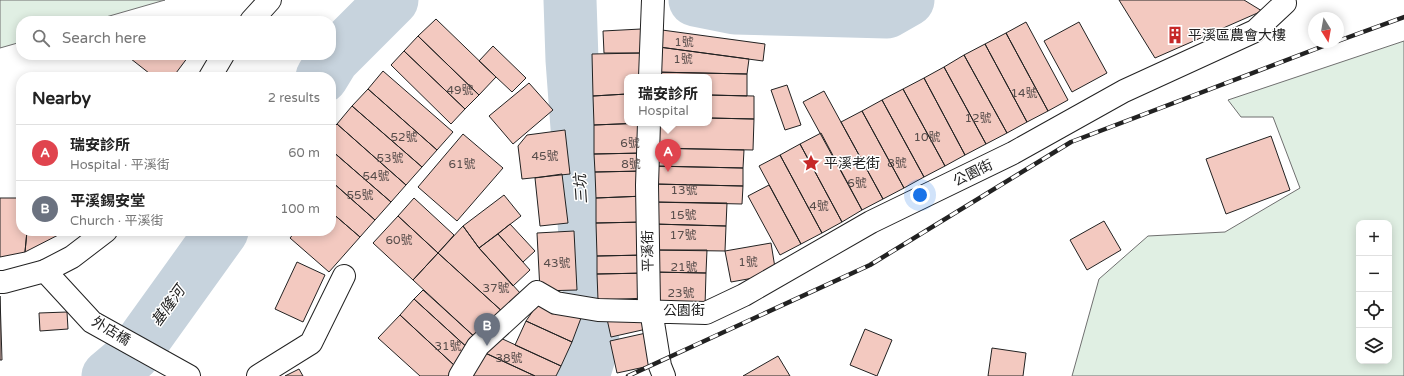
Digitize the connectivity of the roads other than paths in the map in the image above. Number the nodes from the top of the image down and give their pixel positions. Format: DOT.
graph roads {
  1 [pos="270,0"];
  2 [pos="652,0"];
  3 [pos="1288,1"];
  4 [pos="256,16"];
  5 [pos="220,60"];
  6 [pos="213,72"];
  7 [pos="650,74"];
  8 [pos="648,126"];
  9 [pos="99,236"];
  10 [pos="45,271"];
  11 [pos="344,276"];
  12 [pos="0,282"];
  13 [pos="651,310"];
  14 [pos="189,376"];
  15 [pos="258,376"];
  16 [pos="460,376"];
  17 [pos="664,376"];
  1 -- 4 [label="street"];
  2 -- 7 [label="street"];
  3 -- 13 [label="street, 公園街"];
  5 -- 6 [label="street"];
  8 -- 13 [label="street, 平溪街"];
  9 -- 10 [label="street"];
  10 -- 12 [label="street"];
  10 -- 14 [label="street, 外店橋"];
  11 -- 15 [label="street"];
  13 -- 16 [label="street, 公園街"];
  13 -- 17 [label="street, 平溪街"];
}
